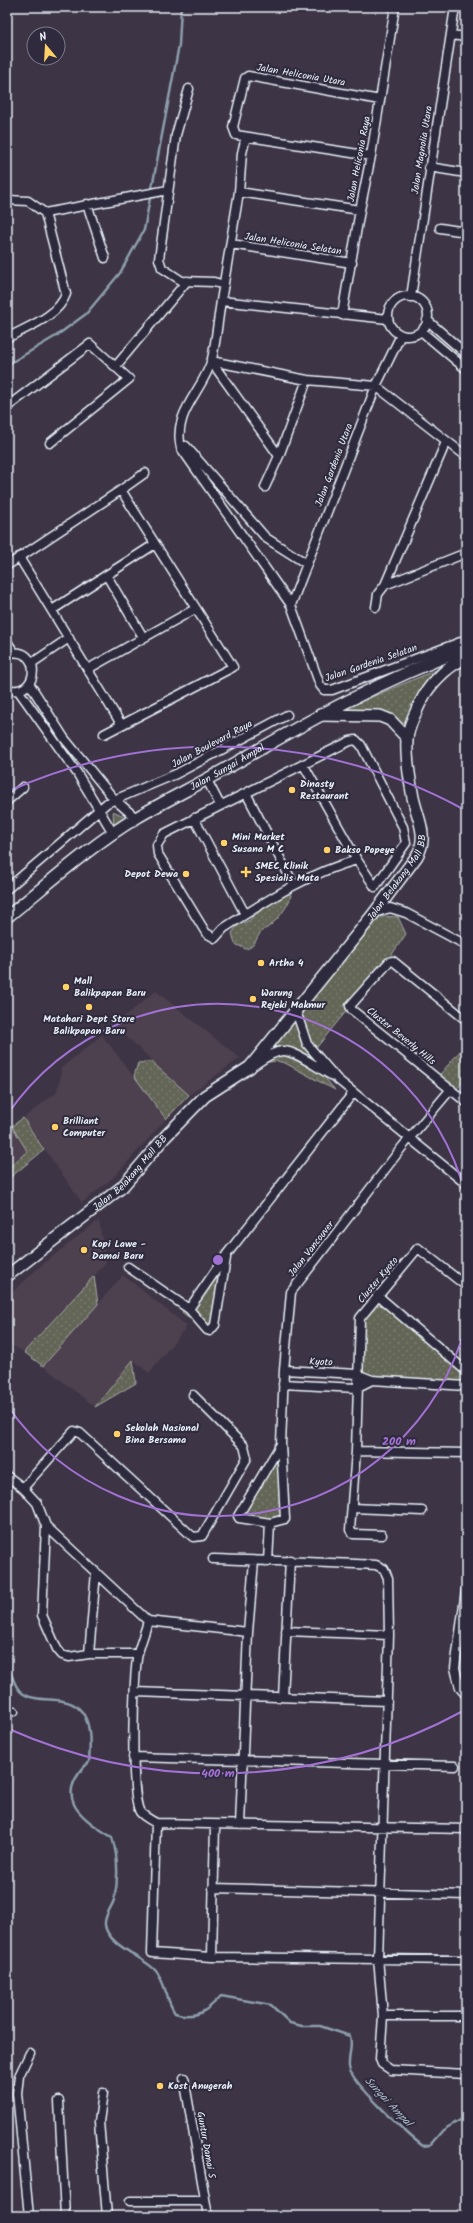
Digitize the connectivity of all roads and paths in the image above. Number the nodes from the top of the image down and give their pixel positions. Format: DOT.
graph roads {
  1 [pos="395,7"];
  2 [pos="455,7"];
  3 [pos="451,35"];
  4 [pos="466,37"];
  5 [pos="189,89"];
  6 [pos="380,100"];
  7 [pos="246,137"];
  8 [pos="371,156"];
  9 [pos="429,167"];
  10 [pos="466,172"];
  11 [pos="166,190"];
  12 [pos="239,192"];
  13 [pos="7,200"];
  14 [pos="87,204"];
  15 [pos="360,210"];
  16 [pos="45,213"];
  17 [pos="440,228"];
  18 [pos="466,232"];
  19 [pos="231,244"];
  20 [pos="105,258"];
  21 [pos="352,263"];
  22 [pos="187,281"];
  23 [pos="224,285"];
  24 [pos="411,297"];
  25 [pos="221,301"];
  26 [pos="342,316"];
  27 [pos="388,319"];
  28 [pos="427,320"];
  29 [pos="421,331"];
  30 [pos="401,335"];
  31 [pos="7,338"];
  32 [pos="466,354"];
  33 [pos="211,361"];
  34 [pos="116,366"];
  35 [pos="466,369"];
  36 [pos="307,380"];
  37 [pos="376,386"];
  38 [pos="7,407"];
  39 [pos="179,438"];
  40 [pos="446,442"];
  41 [pos="50,443"];
  42 [pos="279,456"];
  43 [pos="466,456"];
  44 [pos="145,473"];
  45 [pos="265,487"];
  46 [pos="121,490"];
  47 [pos="156,544"];
  48 [pos="466,553"];
  49 [pos="20,557"];
  50 [pos="306,564"];
  51 [pos="8,565"];
  52 [pos="106,576"];
  53 [pos="385,585"];
  54 [pos="291,605"];
  55 [pos="376,607"];
  56 [pos="195,609"];
  57 [pos="52,610"];
  58 [pos="143,637"];
  59 [pos="69,638"];
  60 [pos="466,640"];
  61 [pos="7,642"];
  62 [pos="466,649"];
  63 [pos="10,653"];
  64 [pos="466,658"];
  65 [pos="32,663"];
  66 [pos="88,669"];
  67 [pos="30,683"];
  68 [pos="7,688"];
  69 [pos="18,690"];
  70 [pos="319,714"];
  71 [pos="287,716"];
  72 [pos="121,724"];
  73 [pos="104,734"];
  74 [pos="407,738"];
  75 [pos="303,764"];
  76 [pos="207,780"];
  77 [pos="23,786"];
  78 [pos="246,792"];
  79 [pos="8,799"];
  80 [pos="114,799"];
  81 [pos="220,805"];
  82 [pos="100,808"];
  83 [pos="136,818"];
  84 [pos="194,818"];
  85 [pos="113,833"];
  86 [pos="357,860"];
  87 [pos="294,885"];
  88 [pos="7,889"];
  89 [pos="389,893"];
  90 [pos="390,908"];
  91 [pos="374,913"];
  92 [pos="245,914"];
  93 [pos="7,917"];
  94 [pos="466,946"];
  95 [pos="296,1011"];
  96 [pos="466,1020"];
  97 [pos="250,1067"];
  98 [pos="337,1078"];
  99 [pos="451,1089"];
  100 [pos="353,1093"];
  101 [pos="466,1102"];
  102 [pos="409,1139"];
  103 [pos="466,1184"];
  104 [pos="226,1254"];
  105 [pos="128,1267"];
  106 [pos="7,1276"];
  107 [pos="466,1286"];
  108 [pos="377,1295"];
  109 [pos="189,1309"];
  110 [pos="284,1370"];
  111 [pos="466,1371"];
  112 [pos="357,1374"];
  113 [pos="372,1380"];
  114 [pos="283,1384"];
  115 [pos="466,1386"];
  116 [pos="356,1388"];
  117 [pos="193,1395"];
  118 [pos="280,1444"];
  119 [pos="356,1451"];
  120 [pos="466,1453"];
  121 [pos="7,1476"];
  122 [pos="23,1488"];
  123 [pos="353,1508"];
  124 [pos="422,1511"];
  125 [pos="270,1523"];
  126 [pos="46,1526"];
  127 [pos="382,1535"];
  128 [pos="213,1559"];
  129 [pos="290,1560"];
  130 [pos="254,1561"];
  131 [pos="268,1562"];
  132 [pos="96,1572"];
  133 [pos="466,1590"];
  134 [pos="148,1621"];
  135 [pos="286,1631"];
  136 [pos="248,1632"];
  137 [pos="390,1635"];
  138 [pos="89,1654"];
  139 [pos="138,1654"];
  140 [pos="135,1692"];
  141 [pos="466,1695"];
  142 [pos="245,1696"];
  143 [pos="283,1697"];
  144 [pos="387,1701"];
  145 [pos="133,1757"];
  146 [pos="242,1761"];
  147 [pos="384,1765"];
  148 [pos="455,1766"];
  149 [pos="156,1823"];
  150 [pos="240,1824"];
  151 [pos="214,1825"];
  152 [pos="382,1829"];
  153 [pos="466,1829"];
  154 [pos="213,1888"];
  155 [pos="380,1892"];
  156 [pos="466,1895"];
  157 [pos="212,1957"];
  158 [pos="378,1958"];
  159 [pos="466,1960"];
  160 [pos="382,2016"];
  161 [pos="466,2016"];
  162 [pos="30,2053"];
  163 [pos="466,2074"];
  164 [pos="184,2078"];
  165 [pos="103,2093"];
  166 [pos="59,2100"];
  167 [pos="130,2201"];
  168 [pos="205,2201"];
  169 [pos="29,2216"];
  170 [pos="65,2216"];
  171 [pos="107,2216"];
  172 [pos="208,2216"];
  1 -- 6 [label="street, Jalan Heliconia Raya"];
  2 -- 3 [label="street, Jalan Magnolia Utara"];
  3 -- 4 [label="street"];
  3 -- 9 [label="street, Jalan Magnolia Utara"];
  5 -- 11 [label="street"];
  6 -- 7 [label="street, Jalan Heliconia Utara"];
  6 -- 8 [label="street, Jalan Heliconia Raya"];
  7 -- 8 [label="street"];
  7 -- 12 [label="street"];
  8 -- 15 [label="street, Jalan Heliconia Raya"];
  9 -- 10 [label="street"];
  9 -- 24 [label="street, Jalan Magnolia Utara"];
  11 -- 14 [label="street"];
  11 -- 22 [label="street"];
  12 -- 15 [label="street"];
  12 -- 19 [label="street"];
  13 -- 16 [label="street"];
  14 -- 16 [label="street"];
  14 -- 20 [label="street"];
  15 -- 21 [label="street, Jalan Heliconia Raya"];
  16 -- 31 [label="street"];
  17 -- 18 [label="street"];
  19 -- 21 [label="street, Jalan Heliconia Selatan"];
  19 -- 23 [label="street"];
  21 -- 26 [label="street, Jalan Heliconia Raya"];
  22 -- 23 [label="street"];
  22 -- 34 [label="street"];
  23 -- 25 [label="street"];
  24 -- 27 [label="street"];
  24 -- 28 [label="street"];
  25 -- 26 [label="street"];
  25 -- 33 [label="street"];
  26 -- 27 [label="street"];
  27 -- 30 [label="street"];
  28 -- 29 [label="street"];
  28 -- 32 [label="street"];
  29 -- 30 [label="street"];
  29 -- 35 [label="street"];
  30 -- 37 [label="street, Jalan Gardenia Utara"];
  33 -- 36 [label="street"];
  33 -- 39 [label="street"];
  33 -- 42 [label="street"];
  34 -- 38 [label="street"];
  34 -- 41 [label="street"];
  36 -- 37 [label="street"];
  36 -- 42 [label="street"];
  37 -- 40 [label="street"];
  37 -- 50 [label="street, Jalan Gardenia Utara"];
  39 -- 50 [label="street"];
  39 -- 54 [label="street"];
  40 -- 43 [label="street"];
  40 -- 53 [label="street"];
  42 -- 45 [label="street"];
  44 -- 46 [label="street"];
  46 -- 47 [label="street"];
  46 -- 49 [label="street"];
  47 -- 52 [label="street"];
  47 -- 56 [label="street"];
  48 -- 53 [label="street"];
  49 -- 51 [label="street"];
  49 -- 57 [label="street"];
  50 -- 54 [label="street, Jalan Gardenia Utara"];
  52 -- 57 [label="street"];
  52 -- 58 [label="street"];
  53 -- 55 [label="street"];
  54 -- 60 [label="street, Jalan Gardenia Selatan"];
  56 -- 58 [label="street"];
  56 -- 72 [label="street"];
  57 -- 59 [label="street"];
  58 -- 66 [label="street"];
  59 -- 65 [label="street"];
  59 -- 66 [label="street"];
  61 -- 63 [label="street"];
  62 -- 70 [label="main road, Jalan Sungai Ampal"];
  63 -- 65 [label="street"];
  64 -- 74 [label="main road, Jalan Belakang Mall BB"];
  65 -- 67 [label="street"];
  66 -- 72 [label="street"];
  67 -- 69 [label="street"];
  67 -- 80 [label="street"];
  68 -- 69 [label="street"];
  69 -- 82 [label="street"];
  70 -- 74 [label="main road"];
  70 -- 76 [label="main road, Jalan Sungai Ampal"];
  71 -- 80 [label="street, Jalan Boulevard Raya"];
  72 -- 73 [label="street"];
  74 -- 89 [label="main road, Jalan Belakang Mall BB"];
  75 -- 78 [label="street"];
  75 -- 86 [label="street"];
  75 -- 86 [label="street"];
  76 -- 81 [label="street"];
  76 -- 83 [label="main road, Jalan Sungai Ampal"];
  77 -- 79 [label="street"];
  78 -- 81 [label="street"];
  78 -- 87 [label="street"];
  80 -- 82 [label="street, Jalan Boulevard Raya"];
  80 -- 83 [label="street"];
  81 -- 84 [label="street"];
  82 -- 85 [label="street"];
  82 -- 88 [label="street, Jalan Boulevard Raya"];
  83 -- 85 [label="main road, Jalan Sungai Ampal"];
  84 -- 92 [label="street"];
  84 -- 92 [label="street"];
  85 -- 93 [label="main road, Jalan Sungai Ampal"];
  86 -- 87 [label="street"];
  87 -- 92 [label="street"];
  89 -- 90 [label="street"];
  89 -- 91 [label="main road, Jalan Belakang Mall BB"];
  90 -- 91 [label="street"];
  90 -- 94 [label="street"];
  91 -- 95 [label="main road, Jalan Belakang Mall BB"];
  95 -- 97 [label="main road, Jalan Belakang Mall BB"];
  95 -- 98 [label="street"];
  96 -- 99 [label="street, Cluster Beverly Hills"];
  97 -- 98 [label="street"];
  97 -- 106 [label="main road, Jalan Belakang Mall BB"];
  98 -- 100 [label="street"];
  99 -- 101 [label="street, Cluster Beverly Hills"];
  99 -- 102 [label="street"];
  100 -- 102 [label="street"];
  100 -- 104 [label="street"];
  102 -- 103 [label="street"];
  102 -- 110 [label="street, Jalan Vancouver"];
  104 -- 109 [label="street"];
  104 -- 109 [label="street"];
  105 -- 109 [label="street"];
  107 -- 108 [label="street, Cluster Kyoto"];
  108 -- 111 [label="street"];
  108 -- 112 [label="street, Cluster Kyoto"];
  110 -- 112 [label="street, Kyoto"];
  110 -- 114 [label="street, Jalan Vancouver"];
  112 -- 113 [label="street, Kyoto"];
  112 -- 116 [label="street, Cluster Kyoto"];
  113 -- 115 [label="street"];
  113 -- 116 [label="street"];
  114 -- 116 [label="street"];
  114 -- 118 [label="street, Jalan Vancouver"];
  116 -- 119 [label="street, Cluster Kyoto"];
  117 -- 122 [label="street"];
  118 -- 125 [label="street, Jalan Vancouver"];
  118 -- 125 [label="street"];
  119 -- 120 [label="street"];
  119 -- 123 [label="street, Cluster Kyoto"];
  121 -- 122 [label="street"];
  122 -- 126 [label="street"];
  123 -- 124 [label="street"];
  123 -- 127 [label="street, Cluster Kyoto"];
  125 -- 131 [label="street"];
  126 -- 132 [label="street"];
  126 -- 138 [label="street"];
  128 -- 130 [label="street"];
  129 -- 131 [label="street"];
  129 -- 135 [label="street"];
  129 -- 137 [label="street"];
  130 -- 131 [label="street"];
  130 -- 136 [label="street"];
  132 -- 134 [label="street"];
  132 -- 138 [label="street"];
  133 -- 141 [label="street"];
  134 -- 136 [label="street"];
  134 -- 139 [label="street"];
  135 -- 137 [label="street"];
  135 -- 143 [label="street"];
  136 -- 142 [label="street"];
  137 -- 144 [label="street"];
  138 -- 139 [label="street"];
  139 -- 140 [label="street"];
  140 -- 142 [label="street"];
  140 -- 145 [label="street"];
  142 -- 143 [label="street"];
  142 -- 146 [label="street"];
  143 -- 144 [label="street"];
  144 -- 147 [label="street"];
  145 -- 146 [label="street"];
  145 -- 149 [label="street"];
  146 -- 147 [label="street"];
  146 -- 150 [label="street"];
  147 -- 148 [label="street"];
  147 -- 152 [label="street"];
  149 -- 151 [label="street"];
  149 -- 157 [label="street"];
  150 -- 151 [label="street"];
  150 -- 152 [label="street"];
  151 -- 154 [label="street"];
  152 -- 153 [label="street"];
  152 -- 155 [label="street"];
  154 -- 155 [label="street"];
  154 -- 157 [label="street"];
  155 -- 156 [label="street"];
  155 -- 158 [label="street"];
  157 -- 158 [label="street"];
  158 -- 159 [label="street"];
  158 -- 160 [label="street"];
  160 -- 161 [label="street"];
  160 -- 163 [label="street"];
  162 -- 169 [label="street"];
  164 -- 168 [label="street, Guntur Damai 5"];
  165 -- 171 [label="street"];
  166 -- 170 [label="street"];
  167 -- 168 [label="street"];
  168 -- 172 [label="street, Guntur Damai 5"];
}
